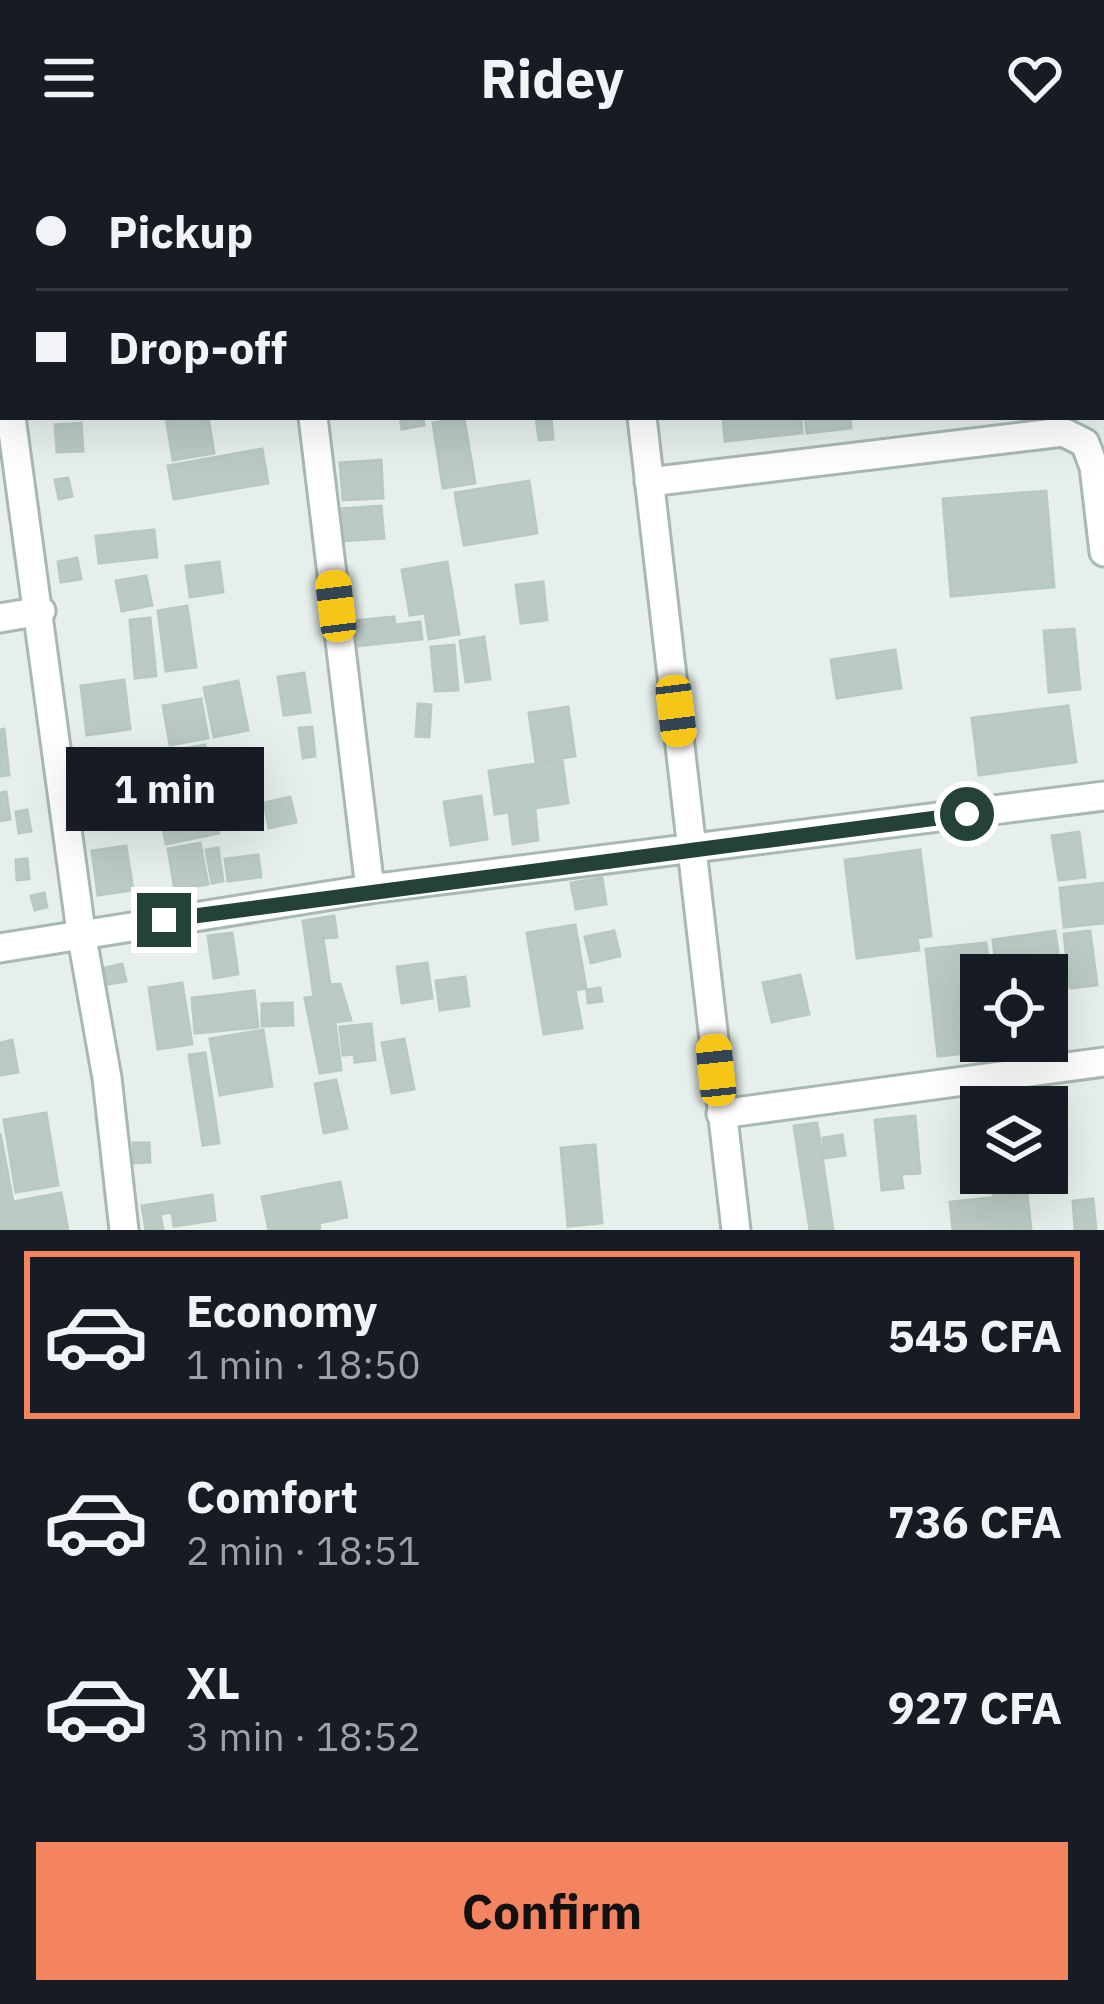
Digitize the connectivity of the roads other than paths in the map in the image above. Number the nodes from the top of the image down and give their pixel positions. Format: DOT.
graph roads {
  1 [pos="11,420"];
  2 [pos="313,420"];
  3 [pos="641,420"];
  4 [pos="649,482"];
  5 [pos="1104,552"];
  6 [pos="41,611"];
  7 [pos="0,618"];
  8 [pos="1104,796"];
  9 [pos="692,849"];
  10 [pos="370,889"];
  11 [pos="81,932"];
  12 [pos="0,948"];
  13 [pos="1104,1062"];
  14 [pos="721,1114"];
  15 [pos="124,1230"];
  16 [pos="736,1230"];
  1 -- 6 [label="street"];
  2 -- 10 [label="street"];
  3 -- 4 [label="street"];
  4 -- 5 [label="street"];
  4 -- 9 [label="street"];
  6 -- 7 [label="street"];
  6 -- 11 [label="street"];
  8 -- 9 [label="street"];
  9 -- 10 [label="street"];
  9 -- 14 [label="street"];
  10 -- 11 [label="street"];
  11 -- 12 [label="street"];
  11 -- 15 [label="street"];
  13 -- 14 [label="street"];
  14 -- 16 [label="street"];
}
